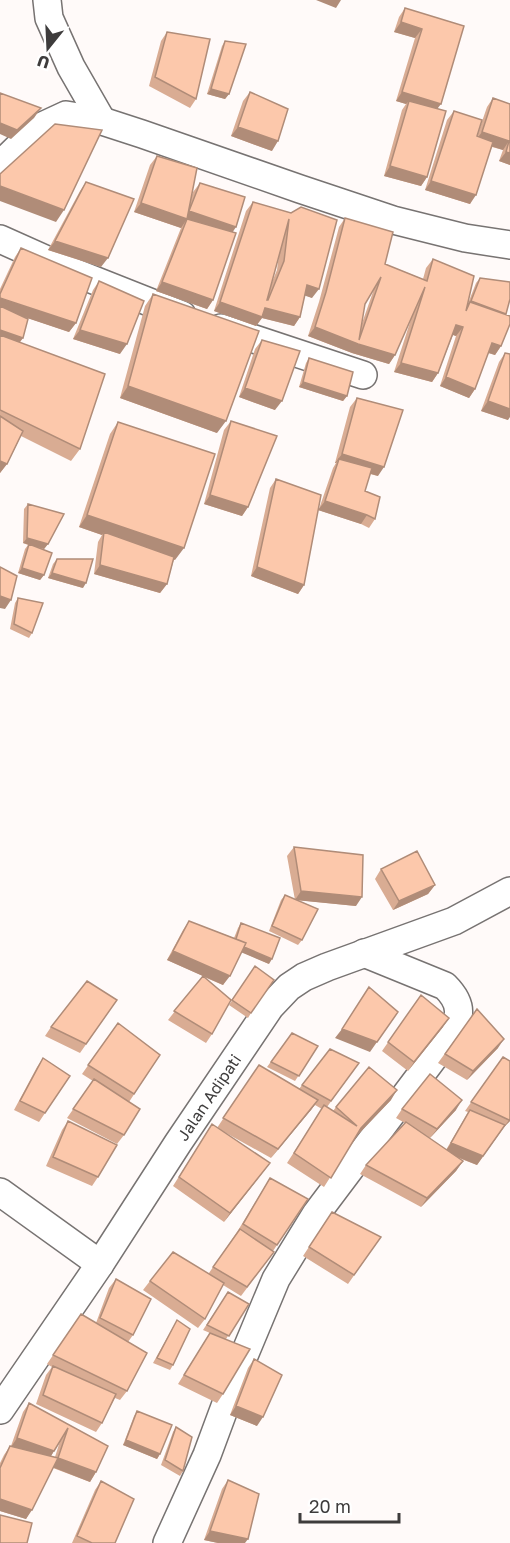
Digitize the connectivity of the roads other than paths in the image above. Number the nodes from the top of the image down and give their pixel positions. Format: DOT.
graph roads {
  1 [pos="47,0"];
  2 [pos="102,121"];
  3 [pos="0,165"];
  4 [pos="0,238"];
  5 [pos="510,244"];
  6 [pos="363,375"];
  7 [pos="510,891"];
  8 [pos="364,954"];
  9 [pos="0,1192"];
  10 [pos="100,1264"];
  11 [pos="0,1410"];
  12 [pos="167,1543"];
  1 -- 2 [label="street"];
  2 -- 3 [label="street"];
  2 -- 5 [label="street"];
  4 -- 6 [label="street"];
  7 -- 8 [label="street, Jalan Adipati"];
  8 -- 10 [label="street, Jalan Adipati"];
  8 -- 12 [label="street"];
  9 -- 10 [label="street"];
  10 -- 11 [label="street, Jalan Adipati"];
}
